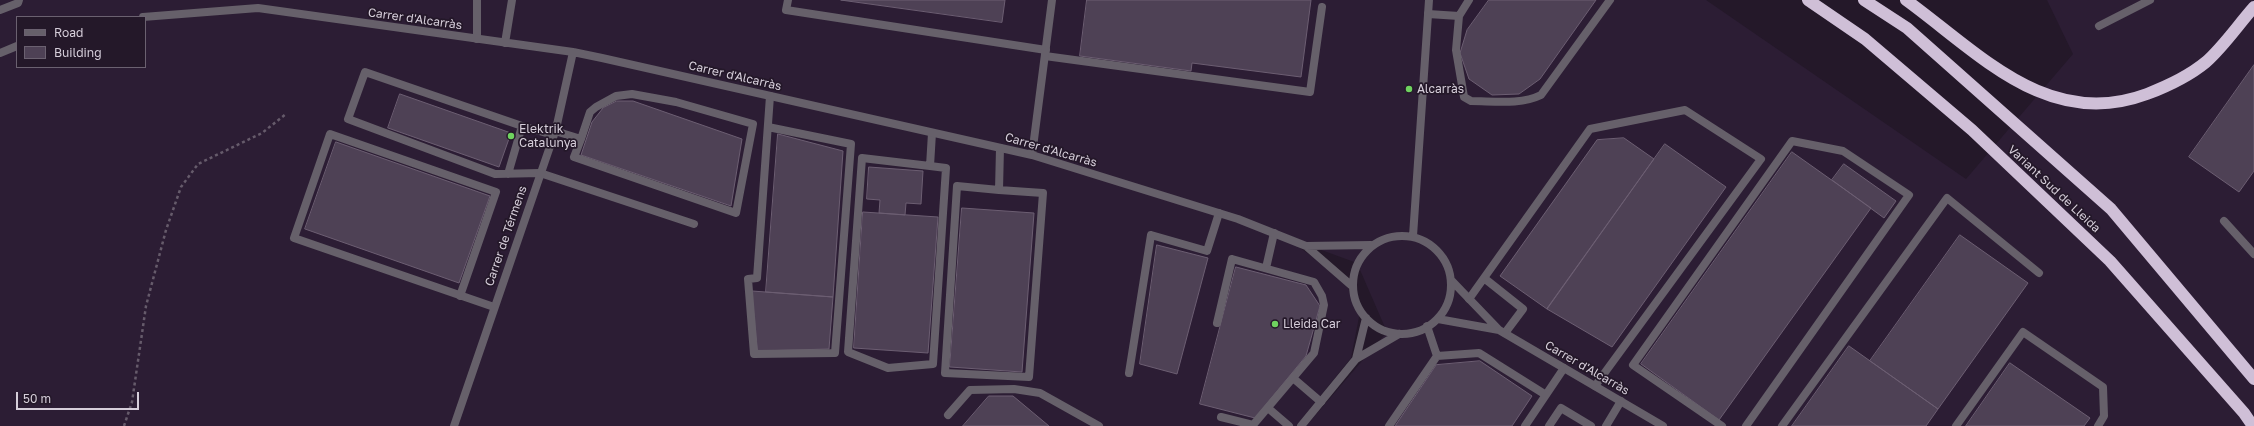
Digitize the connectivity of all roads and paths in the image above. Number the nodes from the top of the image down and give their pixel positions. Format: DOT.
graph roads {
  1 [pos="19,0"];
  2 [pos="477,0"];
  3 [pos="512,0"];
  4 [pos="788,0"];
  5 [pos="1052,0"];
  6 [pos="1429,0"];
  7 [pos="1469,0"];
  8 [pos="1610,0"];
  9 [pos="1799,0"];
  10 [pos="1808,0"];
  11 [pos="1864,0"];
  12 [pos="1906,0"];
  13 [pos="2150,0"];
  14 [pos="1322,7"];
  15 [pos="2254,7"];
  16 [pos="0,10"];
  17 [pos="1428,14"];
  18 [pos="1459,16"];
  19 [pos="146,17"];
  20 [pos="2099,26"];
  21 [pos="477,39"];
  22 [pos="1865,39"];
  23 [pos="505,43"];
  24 [pos="16,46"];
  25 [pos="573,52"];
  26 [pos="0,53"];
  27 [pos="1045,53"];
  28 [pos="770,96"];
  29 [pos="286,114"];
  30 [pos="522,126"];
  31 [pos="768,127"];
  32 [pos="932,132"];
  33 [pos="554,133"];
  34 [pos="581,139"];
  35 [pos="1000,148"];
  36 [pos="1032,155"];
  37 [pos="930,166"];
  38 [pos="540,173"];
  39 [pos="508,174"];
  40 [pos="999,190"];
  41 [pos="1219,214"];
  42 [pos="2224,221"];
  43 [pos="694,224"];
  44 [pos="1274,233"];
  45 [pos="1413,236"];
  46 [pos="1371,245"];
  47 [pos="1306,246"];
  48 [pos="2254,254"];
  49 [pos="1266,268"];
  50 [pos="2039,273"];
  51 [pos="1484,278"];
  52 [pos="1452,281"];
  53 [pos="1352,286"];
  54 [pos="460,296"];
  55 [pos="1469,299"];
  56 [pos="494,307"];
  57 [pos="1366,318"];
  58 [pos="1438,319"];
  59 [pos="1217,323"];
  60 [pos="1427,326"];
  61 [pos="1502,332"];
  62 [pos="1399,334"];
  63 [pos="1437,356"];
  64 [pos="1356,359"];
  65 [pos="1564,368"];
  66 [pos="1129,373"];
  67 [pos="1293,378"];
  68 [pos="2254,379"];
  69 [pos="1595,386"];
  70 [pos="1546,395"];
  71 [pos="1621,401"];
  72 [pos="1320,402"];
  73 [pos="1268,408"];
  74 [pos="948,415"];
  75 [pos="1221,417"];
  76 [pos="124,426"];
  77 [pos="454,426"];
  78 [pos="1099,426"];
  79 [pos="1289,426"];
  80 [pos="1301,426"];
  81 [pos="1389,426"];
  82 [pos="1525,426"];
  83 [pos="1549,426"];
  84 [pos="1591,426"];
  85 [pos="1606,426"];
  86 [pos="1663,426"];
  87 [pos="1722,426"];
  88 [pos="1746,426"];
  89 [pos="1782,426"];
  90 [pos="1956,426"];
  91 [pos="2098,426"];
  92 [pos="2253,426"];
  1 -- 16 [label="street"];
  2 -- 21 [label="street"];
  3 -- 23 [label="street"];
  4 -- 27 [label="street"];
  5 -- 27 [label="street"];
  6 -- 17 [label="street"];
  7 -- 18 [label="street"];
  8 -- 18 [label="street"];
  9 -- 22 [label="highway"];
  10 -- 22 [label="highway, Variant Sud de Lleida"];
  11 -- 68 [label="highway, Variant Sud de Lleida"];
  12 -- 15 [label="highway"];
  13 -- 20 [label="street"];
  14 -- 27 [label="street"];
  17 -- 18 [label="street"];
  17 -- 45 [label="street"];
  19 -- 21 [label="street, Carrer d'Alcarràs"];
  21 -- 23 [label="street, Carrer d'Alcarràs"];
  22 -- 92 [label="highway, Variant Sud de Lleida"];
  23 -- 25 [label="street, Carrer d'Alcarràs"];
  24 -- 26 [label="street"];
  25 -- 28 [label="street, Carrer d'Alcarràs"];
  25 -- 33 [label="street, Carrer de Térmens"];
  27 -- 36 [label="street"];
  28 -- 31 [label="street"];
  28 -- 32 [label="street, Carrer d'Alcarràs"];
  29 -- 76 [label="path"];
  30 -- 33 [label="street"];
  30 -- 39 [label="street"];
  30 -- 39 [label="street"];
  31 -- 31 [label="street"];
  32 -- 35 [label="street, Carrer d'Alcarràs"];
  32 -- 37 [label="street"];
  33 -- 34 [label="street"];
  33 -- 38 [label="street, Carrer de Térmens"];
  34 -- 34 [label="street"];
  35 -- 36 [label="street, Carrer d'Alcarràs"];
  35 -- 40 [label="street"];
  36 -- 41 [label="street, Carrer d'Alcarràs"];
  37 -- 37 [label="street"];
  38 -- 39 [label="street"];
  38 -- 43 [label="street"];
  38 -- 56 [label="street, Carrer de Térmens"];
  40 -- 40 [label="street"];
  41 -- 44 [label="street, Carrer d'Alcarràs"];
  41 -- 66 [label="street"];
  42 -- 48 [label="street"];
  44 -- 47 [label="street, Carrer d'Alcarràs"];
  44 -- 49 [label="street"];
  45 -- 46 [label="street"];
  45 -- 52 [label="street"];
  46 -- 47 [label="street, Carrer d'Alcarràs"];
  46 -- 53 [label="street"];
  47 -- 53 [label="street, Carrer d'Alcarràs"];
  49 -- 59 [label="street"];
  49 -- 67 [label="street"];
  50 -- 89 [label="street"];
  51 -- 55 [label="street"];
  51 -- 61 [label="street"];
  51 -- 69 [label="street"];
  52 -- 55 [label="street, Carrer d'Alcarràs"];
  52 -- 58 [label="street"];
  53 -- 57 [label="street"];
  54 -- 54 [label="street"];
  54 -- 56 [label="street"];
  55 -- 61 [label="street, Carrer d'Alcarràs"];
  56 -- 77 [label="street, Carrer de Térmens"];
  57 -- 62 [label="street"];
  57 -- 64 [label="street"];
  58 -- 60 [label="street"];
  58 -- 61 [label="street, Carrer d'Alcarràs"];
  60 -- 62 [label="street"];
  60 -- 63 [label="street"];
  61 -- 65 [label="street, Carrer d'Alcarràs"];
  62 -- 64 [label="street"];
  63 -- 70 [label="street"];
  63 -- 81 [label="street"];
  64 -- 72 [label="street"];
  65 -- 69 [label="street, Carrer d'Alcarràs"];
  65 -- 70 [label="street"];
  67 -- 72 [label="street"];
  67 -- 73 [label="street"];
  69 -- 71 [label="street, Carrer d'Alcarràs"];
  70 -- 82 [label="street"];
  71 -- 85 [label="street"];
  71 -- 86 [label="street, Carrer d'Alcarràs"];
  72 -- 80 [label="street"];
  73 -- 75 [label="street"];
  73 -- 79 [label="street"];
  74 -- 78 [label="street"];
  83 -- 84 [label="street"];
  87 -- 88 [label="street"];
  90 -- 91 [label="street"];
}
